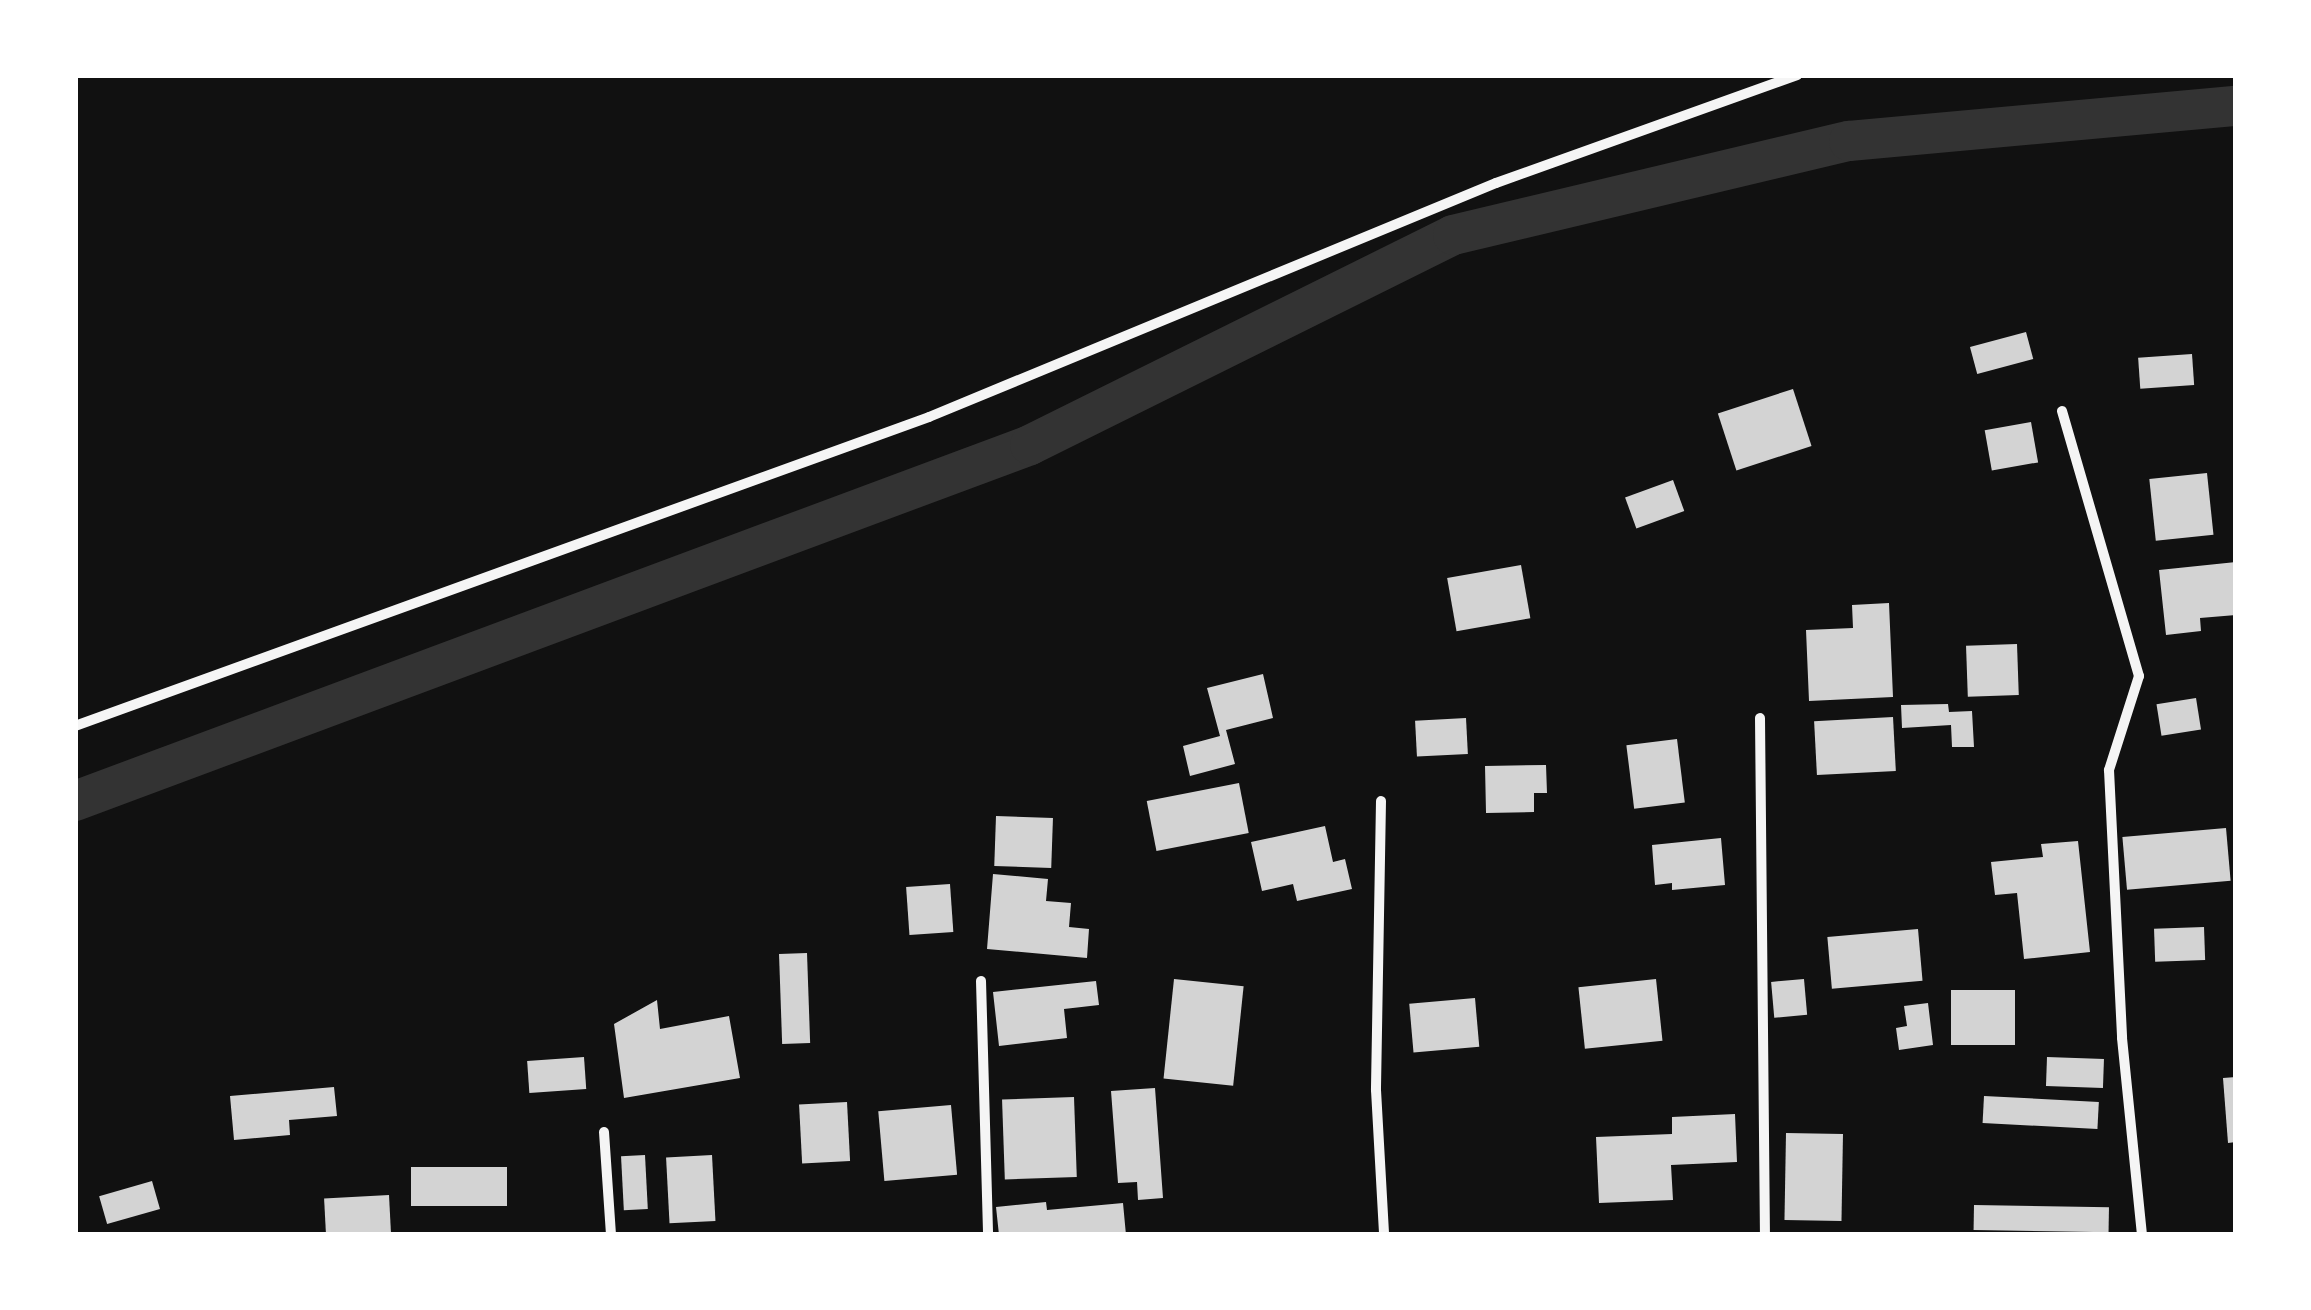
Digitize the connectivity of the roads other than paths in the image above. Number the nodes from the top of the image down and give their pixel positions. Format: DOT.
graph roads {
  1 [pos="1797,75"];
  2 [pos="2062,411"];
  3 [pos="1760,718"];
  4 [pos="75,726"];
  5 [pos="1381,801"];
  6 [pos="982,981"];
  7 [pos="604,1132"];
  8 [pos="612,1235"];
  9 [pos="988,1235"];
  10 [pos="1384,1235"];
  11 [pos="1765,1235"];
  12 [pos="2142,1235"];
  1 -- 4 [label="street"];
  2 -- 12 [label="street"];
  3 -- 11 [label="street"];
  5 -- 10 [label="street"];
  6 -- 9 [label="street"];
  7 -- 8 [label="street"];
}
